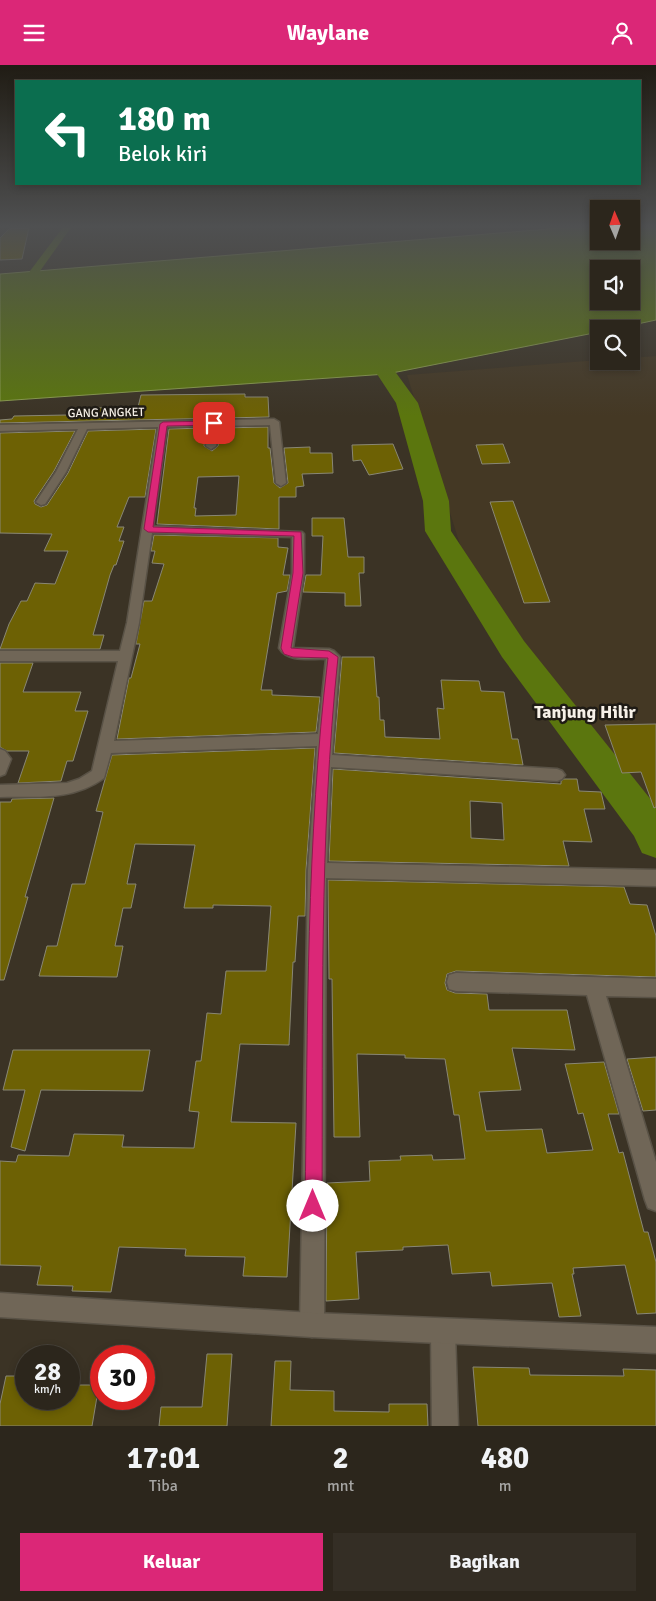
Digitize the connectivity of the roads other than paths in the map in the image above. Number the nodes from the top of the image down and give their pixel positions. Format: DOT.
graph roads {
  1 [pos="214,423"];
  2 [pos="163,424"];
  3 [pos="84,426"];
  4 [pos="0,428"];
  5 [pos="211,446"];
  6 [pos="281,483"];
  7 [pos="42,502"];
  8 [pos="148,529"];
  9 [pos="0,656"];
  10 [pos="126,657"];
  11 [pos="324,741"];
  12 [pos="105,747"];
  13 [pos="0,755"];
  14 [pos="325,761"];
  15 [pos="0,770"];
  16 [pos="557,775"];
  17 [pos="0,791"];
  18 [pos="317,870"];
  19 [pos="656,878"];
  20 [pos="456,982"];
  21 [pos="594,987"];
  22 [pos="656,989"];
  23 [pos="656,1200"];
  24 [pos="0,1305"];
  25 [pos="312,1325"];
  26 [pos="443,1331"];
  27 [pos="656,1340"];
  28 [pos="446,1426"];
  1 -- 2 [label="street, GANG ANGKET"];
  1 -- 5 [label="street"];
  1 -- 6 [label="street, GANG ANGKET"];
  2 -- 3 [label="street, GANG ANGKET"];
  2 -- 8 [label="street"];
  3 -- 4 [label="street, GANG ANGKET"];
  3 -- 7 [label="street"];
  8 -- 10 [label="street"];
  8 -- 11 [label="street"];
  9 -- 10 [label="street"];
  10 -- 12 [label="street"];
  11 -- 12 [label="street"];
  11 -- 14 [label="street"];
  12 -- 17 [label="street"];
  13 -- 15 [label="street"];
  14 -- 16 [label="street"];
  14 -- 18 [label="street"];
  18 -- 19 [label="street"];
  18 -- 25 [label="street"];
  20 -- 21 [label="street"];
  21 -- 22 [label="street"];
  21 -- 23 [label="street"];
  24 -- 25 [label="street"];
  25 -- 26 [label="street"];
  26 -- 27 [label="street"];
  26 -- 28 [label="street"];
}
